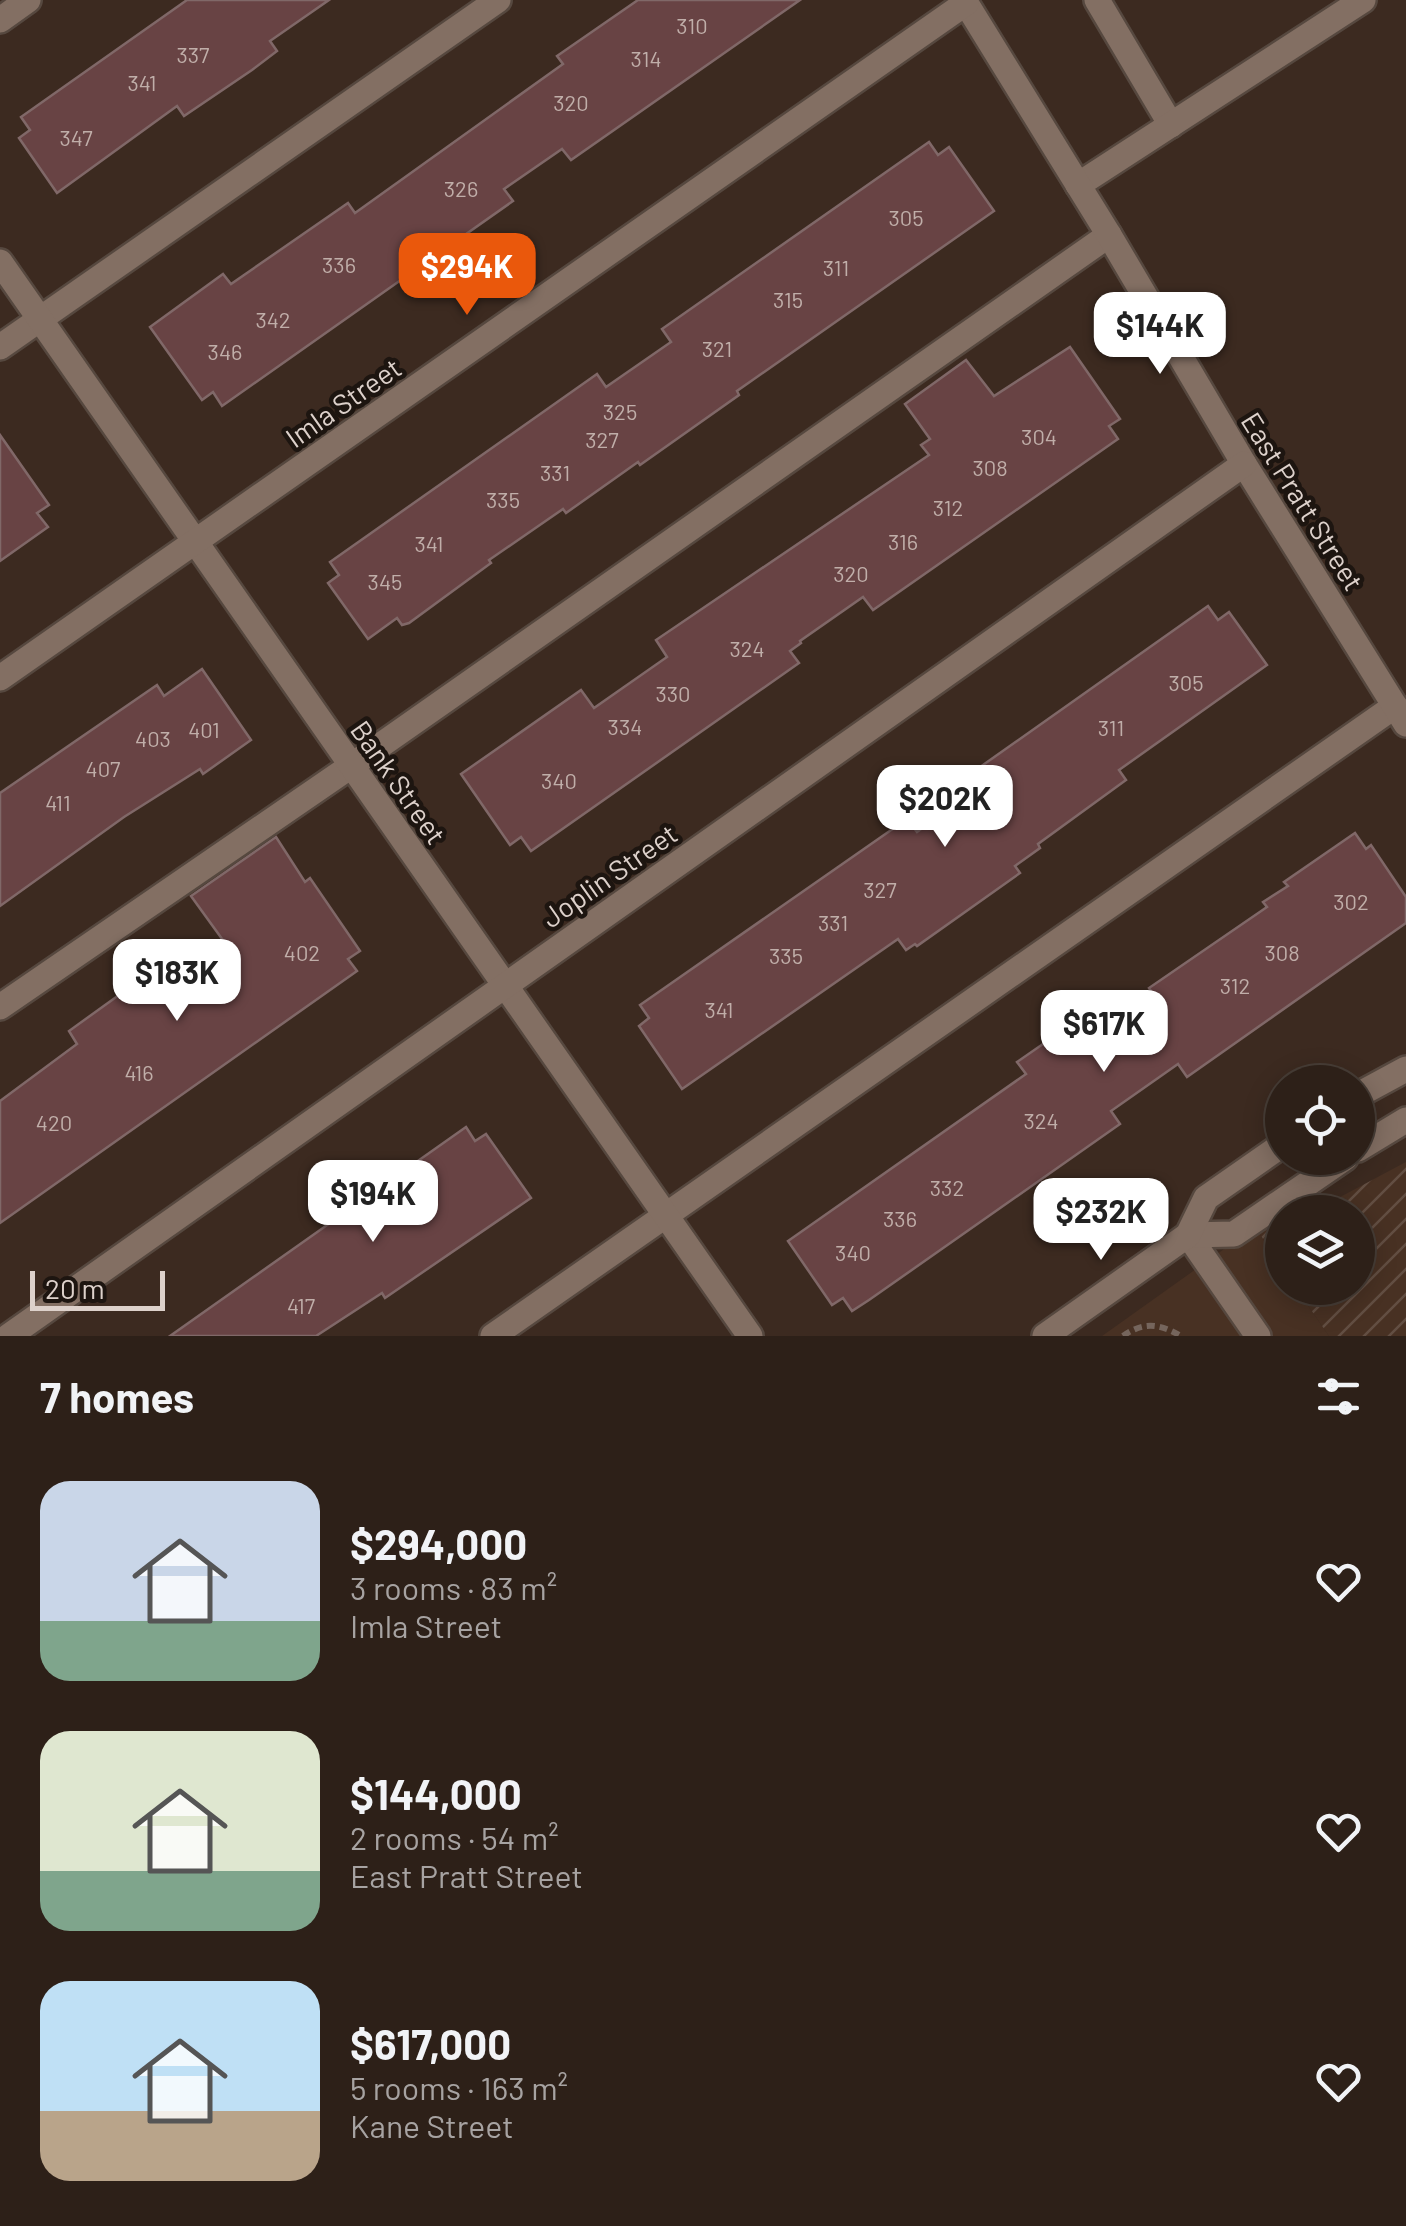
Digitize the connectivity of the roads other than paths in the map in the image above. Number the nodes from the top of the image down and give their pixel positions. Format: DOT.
graph roads {
  1 [pos="28,0"];
  2 [pos="498,0"];
  3 [pos="1097,0"];
  4 [pos="1363,0"];
  5 [pos="965,2"];
  6 [pos="0,20"];
  7 [pos="1171,124"];
  8 [pos="1078,185"];
  9 [pos="1109,235"];
  10 [pos="0,262"];
  11 [pos="40,320"];
  12 [pos="0,347"];
  13 [pos="1244,464"];
  14 [pos="195,542"];
  15 [pos="0,678"];
  16 [pos="1400,715"];
  17 [pos="351,766"];
  18 [pos="505,985"];
  19 [pos="0,1006"];
  20 [pos="1406,1069"];
  21 [pos="1375,1086"];
  22 [pos="1406,1120"];
  23 [pos="1375,1138"];
  24 [pos="1265,1157"];
  25 [pos="1319,1175"];
  26 [pos="666,1216"];
  27 [pos="1188,1235"];
  28 [pos="9,1336"];
  29 [pos="493,1336"];
  30 [pos="750,1336"];
  31 [pos="1045,1336"];
  32 [pos="1258,1336"];
  1 -- 6 [label="street"];
  2 -- 11 [label="street"];
  3 -- 7 [label="street"];
  4 -- 7 [label="street"];
  5 -- 8 [label="street, East Pratt Street"];
  5 -- 14 [label="street, Imla Street"];
  7 -- 8 [label="street"];
  8 -- 9 [label="street, East Pratt Street"];
  9 -- 13 [label="street, East Pratt Street"];
  9 -- 17 [label="street"];
  10 -- 11 [label="street, Bank Street"];
  11 -- 12 [label="street"];
  11 -- 14 [label="street, Bank Street"];
  13 -- 16 [label="street, East Pratt Street"];
  13 -- 18 [label="street, Joplin Street"];
  14 -- 15 [label="street, Imla Street"];
  14 -- 17 [label="street, Bank Street"];
  16 -- 26 [label="street"];
  17 -- 18 [label="street, Bank Street"];
  17 -- 19 [label="street"];
  18 -- 26 [label="street, Bank Street"];
  18 -- 28 [label="street, Joplin Street"];
  20 -- 21 [label="street"];
  22 -- 23 [label="street"];
  24 -- 27 [label="street"];
  25 -- 27 [label="street"];
  26 -- 29 [label="street"];
  26 -- 30 [label="street, Bank Street"];
  27 -- 31 [label="street"];
  27 -- 32 [label="street"];
}
